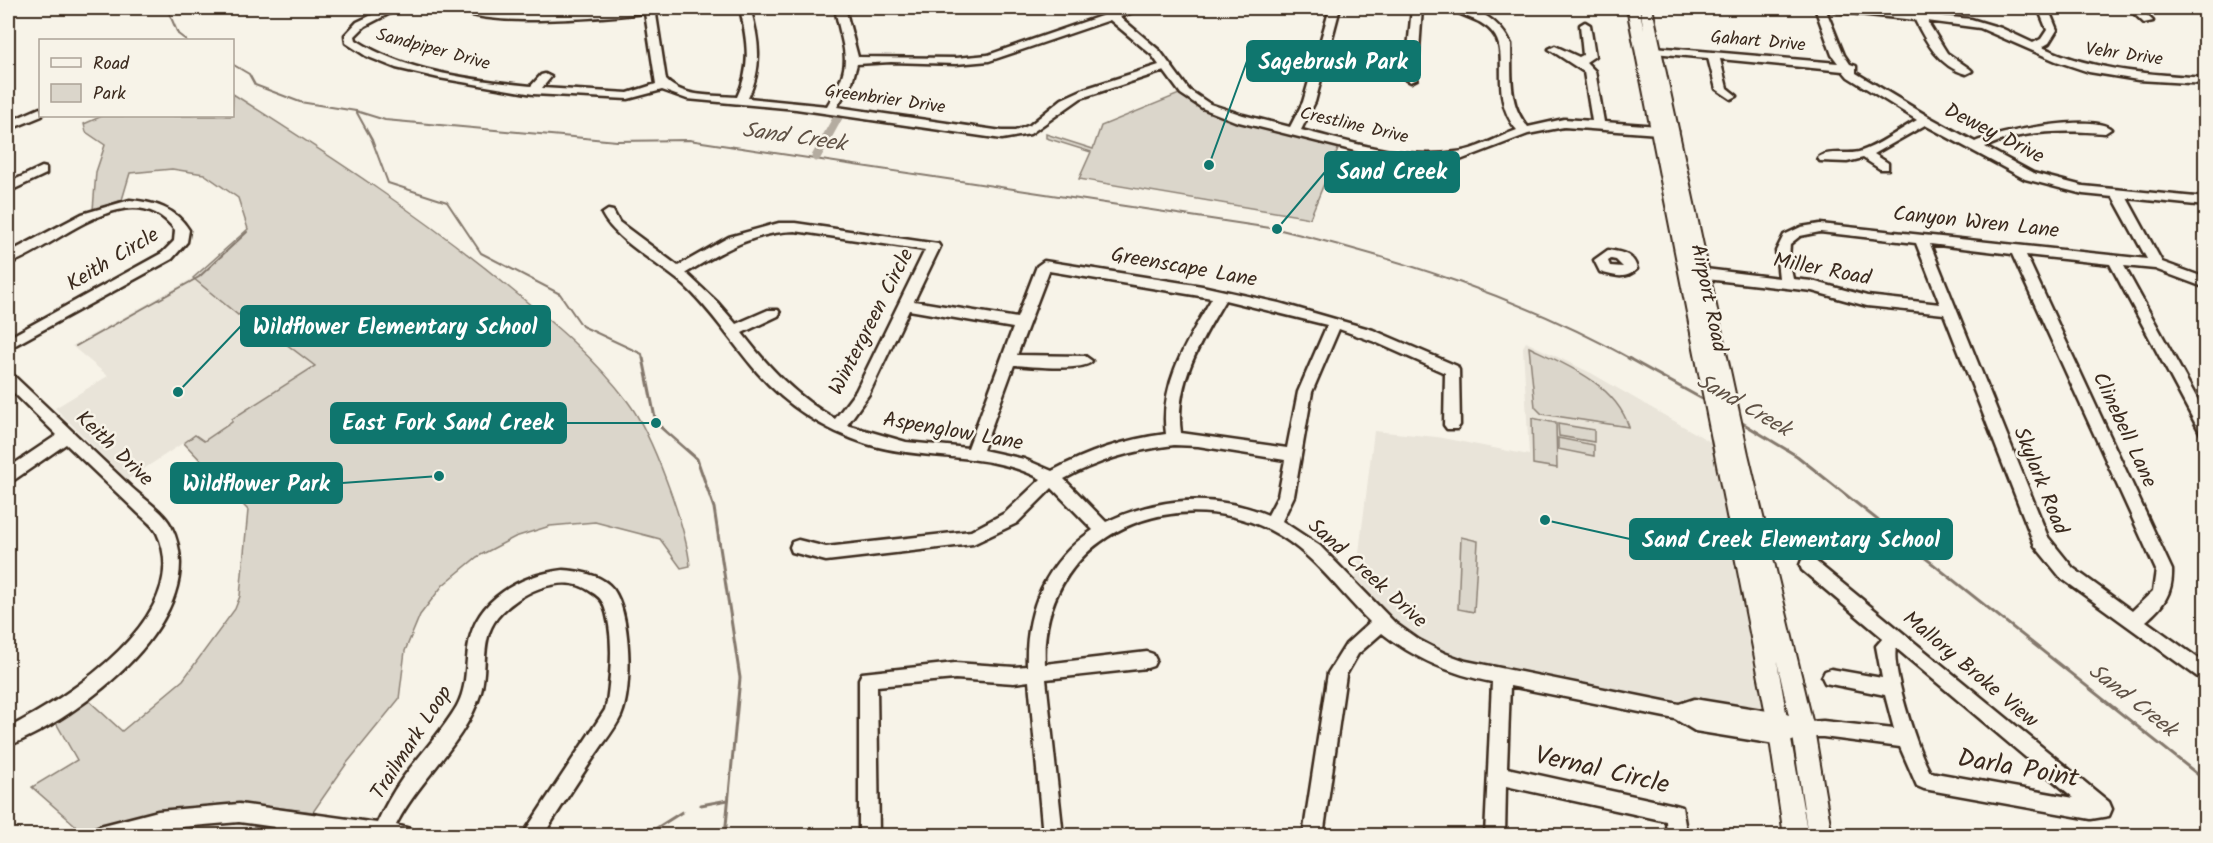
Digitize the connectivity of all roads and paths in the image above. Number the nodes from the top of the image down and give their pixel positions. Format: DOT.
graph roads {
  1 [pos="395,8"];
  2 [pos="460,8"];
  3 [pos="650,8"];
  4 [pos="745,8"];
  5 [pos="840,8"];
  6 [pos="1134,8"];
  7 [pos="1335,8"];
  8 [pos="1417,8"];
  9 [pos="1455,8"];
  10 [pos="1633,8"];
  11 [pos="1646,8"];
  12 [pos="1820,8"];
  13 [pos="1831,8"];
  14 [pos="2043,8"];
  15 [pos="2133,8"];
  16 [pos="1108,11"];
  17 [pos="1919,16"];
  18 [pos="2148,21"];
  19 [pos="1585,26"];
  20 [pos="2033,47"];
  21 [pos="1555,49"];
  22 [pos="1648,50"];
  23 [pos="1713,56"];
  24 [pos="854,61"];
  25 [pos="1579,62"];
  26 [pos="1166,67"];
  27 [pos="1852,68"];
  28 [pos="1966,71"];
  29 [pos="545,76"];
  30 [pos="1411,79"];
  31 [pos="2205,81"];
  32 [pos="663,86"];
  33 [pos="533,90"];
  34 [pos="1731,96"];
  35 [pos="741,100"];
  36 [pos="830,110"];
  37 [pos="39,112"];
  38 [pos="1925,120"];
  39 [pos="1598,124"];
  40 [pos="8,126"];
  41 [pos="2105,129"];
  42 [pos="1664,130"];
  43 [pos="1294,131"];
  44 [pos="1525,131"];
  45 [pos="1975,147"];
  46 [pos="1865,154"];
  47 [pos="1824,158"];
  48 [pos="1884,166"];
  49 [pos="42,171"];
  50 [pos="8,188"];
  51 [pos="2118,194"];
  52 [pos="2205,202"];
  53 [pos="608,214"];
  54 [pos="1921,239"];
  55 [pos="2017,249"];
  56 [pos="8,259"];
  57 [pos="2114,260"];
  58 [pos="2157,265"];
  59 [pos="677,272"];
  60 [pos="1695,272"];
  61 [pos="2202,280"];
  62 [pos="1786,283"];
  63 [pos="1221,294"];
  64 [pos="906,305"];
  65 [pos="1949,310"];
  66 [pos="773,313"];
  67 [pos="1335,322"];
  68 [pos="1022,324"];
  69 [pos="735,330"];
  70 [pos="8,344"];
  71 [pos="1009,359"];
  72 [pos="1085,361"];
  73 [pos="8,381"];
  74 [pos="1452,424"];
  75 [pos="838,426"];
  76 [pos="2205,430"];
  77 [pos="68,435"];
  78 [pos="1174,439"];
  79 [pos="1731,453"];
  80 [pos="975,454"];
  81 [pos="1292,455"];
  82 [pos="8,476"];
  83 [pos="1052,478"];
  84 [pos="1272,524"];
  85 [pos="1103,530"];
  86 [pos="798,547"];
  87 [pos="1809,565"];
  88 [pos="2132,622"];
  89 [pos="1382,623"];
  90 [pos="1896,638"];
  91 [pos="1147,660"];
  92 [pos="1037,672"];
  93 [pos="2205,675"];
  94 [pos="1501,676"];
  95 [pos="1831,677"];
  96 [pos="1894,688"];
  97 [pos="1780,727"];
  98 [pos="1803,729"];
  99 [pos="8,737"];
  100 [pos="1908,740"];
  101 [pos="1497,774"];
  102 [pos="2102,809"];
  103 [pos="286,827"];
  104 [pos="382,833"];
  105 [pos="100,836"];
  106 [pos="403,836"];
  107 [pos="531,836"];
  108 [pos="869,836"];
  109 [pos="1053,836"];
  110 [pos="1313,836"];
  111 [pos="1495,836"];
  112 [pos="1677,836"];
  113 [pos="1796,836"];
  114 [pos="1820,836"];
  1 -- 33 [label="street, Sandpiper Drive"];
  2 -- 3 [label="street"];
  3 -- 32 [label="street"];
  4 -- 35 [label="street"];
  5 -- 24 [label="street"];
  6 -- 16 [label="street"];
  7 -- 43 [label="street"];
  8 -- 30 [label="street"];
  9 -- 44 [label="street"];
  10 -- 22 [label="main road, Airport Road"];
  11 -- 22 [label="main road, Airport Road"];
  12 -- 27 [label="street, Dewey Drive"];
  13 -- 17 [label="street, Vehr Drive"];
  14 -- 20 [label="street"];
  15 -- 18 [label="street"];
  16 -- 24 [label="street"];
  16 -- 26 [label="street, Crestline Drive"];
  17 -- 20 [label="street, Vehr Drive"];
  17 -- 28 [label="street"];
  19 -- 25 [label="street"];
  20 -- 31 [label="street, Vehr Drive"];
  21 -- 25 [label="street"];
  22 -- 23 [label="street, Gahart Drive"];
  22 -- 42 [label="main road, Airport Road"];
  23 -- 27 [label="street, Gahart Drive"];
  23 -- 34 [label="street"];
  24 -- 36 [label="street"];
  25 -- 39 [label="street"];
  26 -- 36 [label="street, Greenbrier Drive"];
  26 -- 43 [label="street, Crestline Drive"];
  27 -- 38 [label="street, Dewey Drive"];
  29 -- 33 [label="street"];
  32 -- 33 [label="street, Sandpiper Drive"];
  32 -- 35 [label="street, Greenbrier Drive"];
  35 -- 36 [label="street, Greenbrier Drive"];
  37 -- 40 [label="street"];
  38 -- 45 [label="street, Dewey Drive"];
  38 -- 46 [label="street"];
  39 -- 42 [label="street, Crestline Drive"];
  39 -- 44 [label="street, Crestline Drive"];
  41 -- 45 [label="street"];
  42 -- 60 [label="main road, Airport Road"];
  43 -- 44 [label="street, Crestline Drive"];
  45 -- 51 [label="street, Dewey Drive"];
  46 -- 47 [label="street"];
  46 -- 48 [label="street"];
  49 -- 50 [label="street"];
  51 -- 52 [label="street, Dewey Drive"];
  51 -- 58 [label="street"];
  53 -- 59 [label="street, Aspenglow Lane"];
  54 -- 55 [label="street, Canyon Wren Lane"];
  54 -- 62 [label="street, Canyon Wren Lane"];
  54 -- 65 [label="street, Skylark Road"];
  55 -- 57 [label="street, Canyon Wren Lane"];
  55 -- 88 [label="street, Clinebell Lane"];
  56 -- 70 [label="street, Keith Circle"];
  57 -- 58 [label="street, Canyon Wren Lane"];
  57 -- 76 [label="street"];
  58 -- 61 [label="street, Canyon Wren Lane"];
  59 -- 64 [label="street, Wintergreen Circle"];
  59 -- 69 [label="street, Aspenglow Lane"];
  60 -- 62 [label="street, Miller Road"];
  60 -- 79 [label="main road, Airport Road"];
  62 -- 65 [label="street, Miller Road"];
  63 -- 67 [label="street, Greenscape Lane"];
  63 -- 68 [label="street, Greenscape Lane"];
  63 -- 78 [label="street"];
  64 -- 68 [label="street"];
  64 -- 75 [label="street, Wintergreen Circle"];
  65 -- 88 [label="street, Skylark Road"];
  66 -- 69 [label="street"];
  67 -- 74 [label="street, Greenscape Lane"];
  67 -- 81 [label="street"];
  68 -- 71 [label="street, Greenscape Lane"];
  69 -- 75 [label="street, Aspenglow Lane"];
  71 -- 72 [label="street"];
  71 -- 80 [label="street, Greenscape Lane"];
  73 -- 77 [label="street, Keith Drive"];
  75 -- 80 [label="street, Aspenglow Lane"];
  77 -- 82 [label="street"];
  77 -- 99 [label="street, Keith Drive"];
  78 -- 81 [label="street"];
  78 -- 83 [label="street"];
  79 -- 97 [label="main road, Airport Road"];
  79 -- 98 [label="main road, Airport Road"];
  80 -- 83 [label="street, Aspenglow Lane"];
  81 -- 84 [label="street"];
  83 -- 85 [label="street, Aspenglow Lane"];
  83 -- 86 [label="street"];
  84 -- 85 [label="street, Sand Creek Drive"];
  84 -- 89 [label="street, Sand Creek Drive"];
  85 -- 92 [label="street, Sand Creek Drive"];
  87 -- 90 [label="street, Mallory Broke View"];
  88 -- 93 [label="street, Skylark Road"];
  89 -- 94 [label="street, Sand Creek Drive"];
  89 -- 110 [label="street"];
  90 -- 96 [label="street"];
  90 -- 102 [label="street, Mallory Broke View"];
  91 -- 92 [label="street"];
  92 -- 108 [label="street"];
  92 -- 109 [label="street, Sand Creek Drive"];
  94 -- 97 [label="street, Sand Creek Drive"];
  94 -- 101 [label="street"];
  95 -- 96 [label="street"];
  96 -- 100 [label="street"];
  97 -- 98 [label="street, Sand Creek Drive"];
  97 -- 113 [label="main road, Airport Road"];
  98 -- 100 [label="street"];
  98 -- 114 [label="main road, Airport Road"];
  100 -- 102 [label="street, Darla Point"];
  101 -- 111 [label="street"];
  101 -- 112 [label="street, Vernal Circle"];
  103 -- 104 [label="street"];
  103 -- 105 [label="street"];
  104 -- 106 [label="street"];
  104 -- 107 [label="street, Trailmark Loop"];
}
